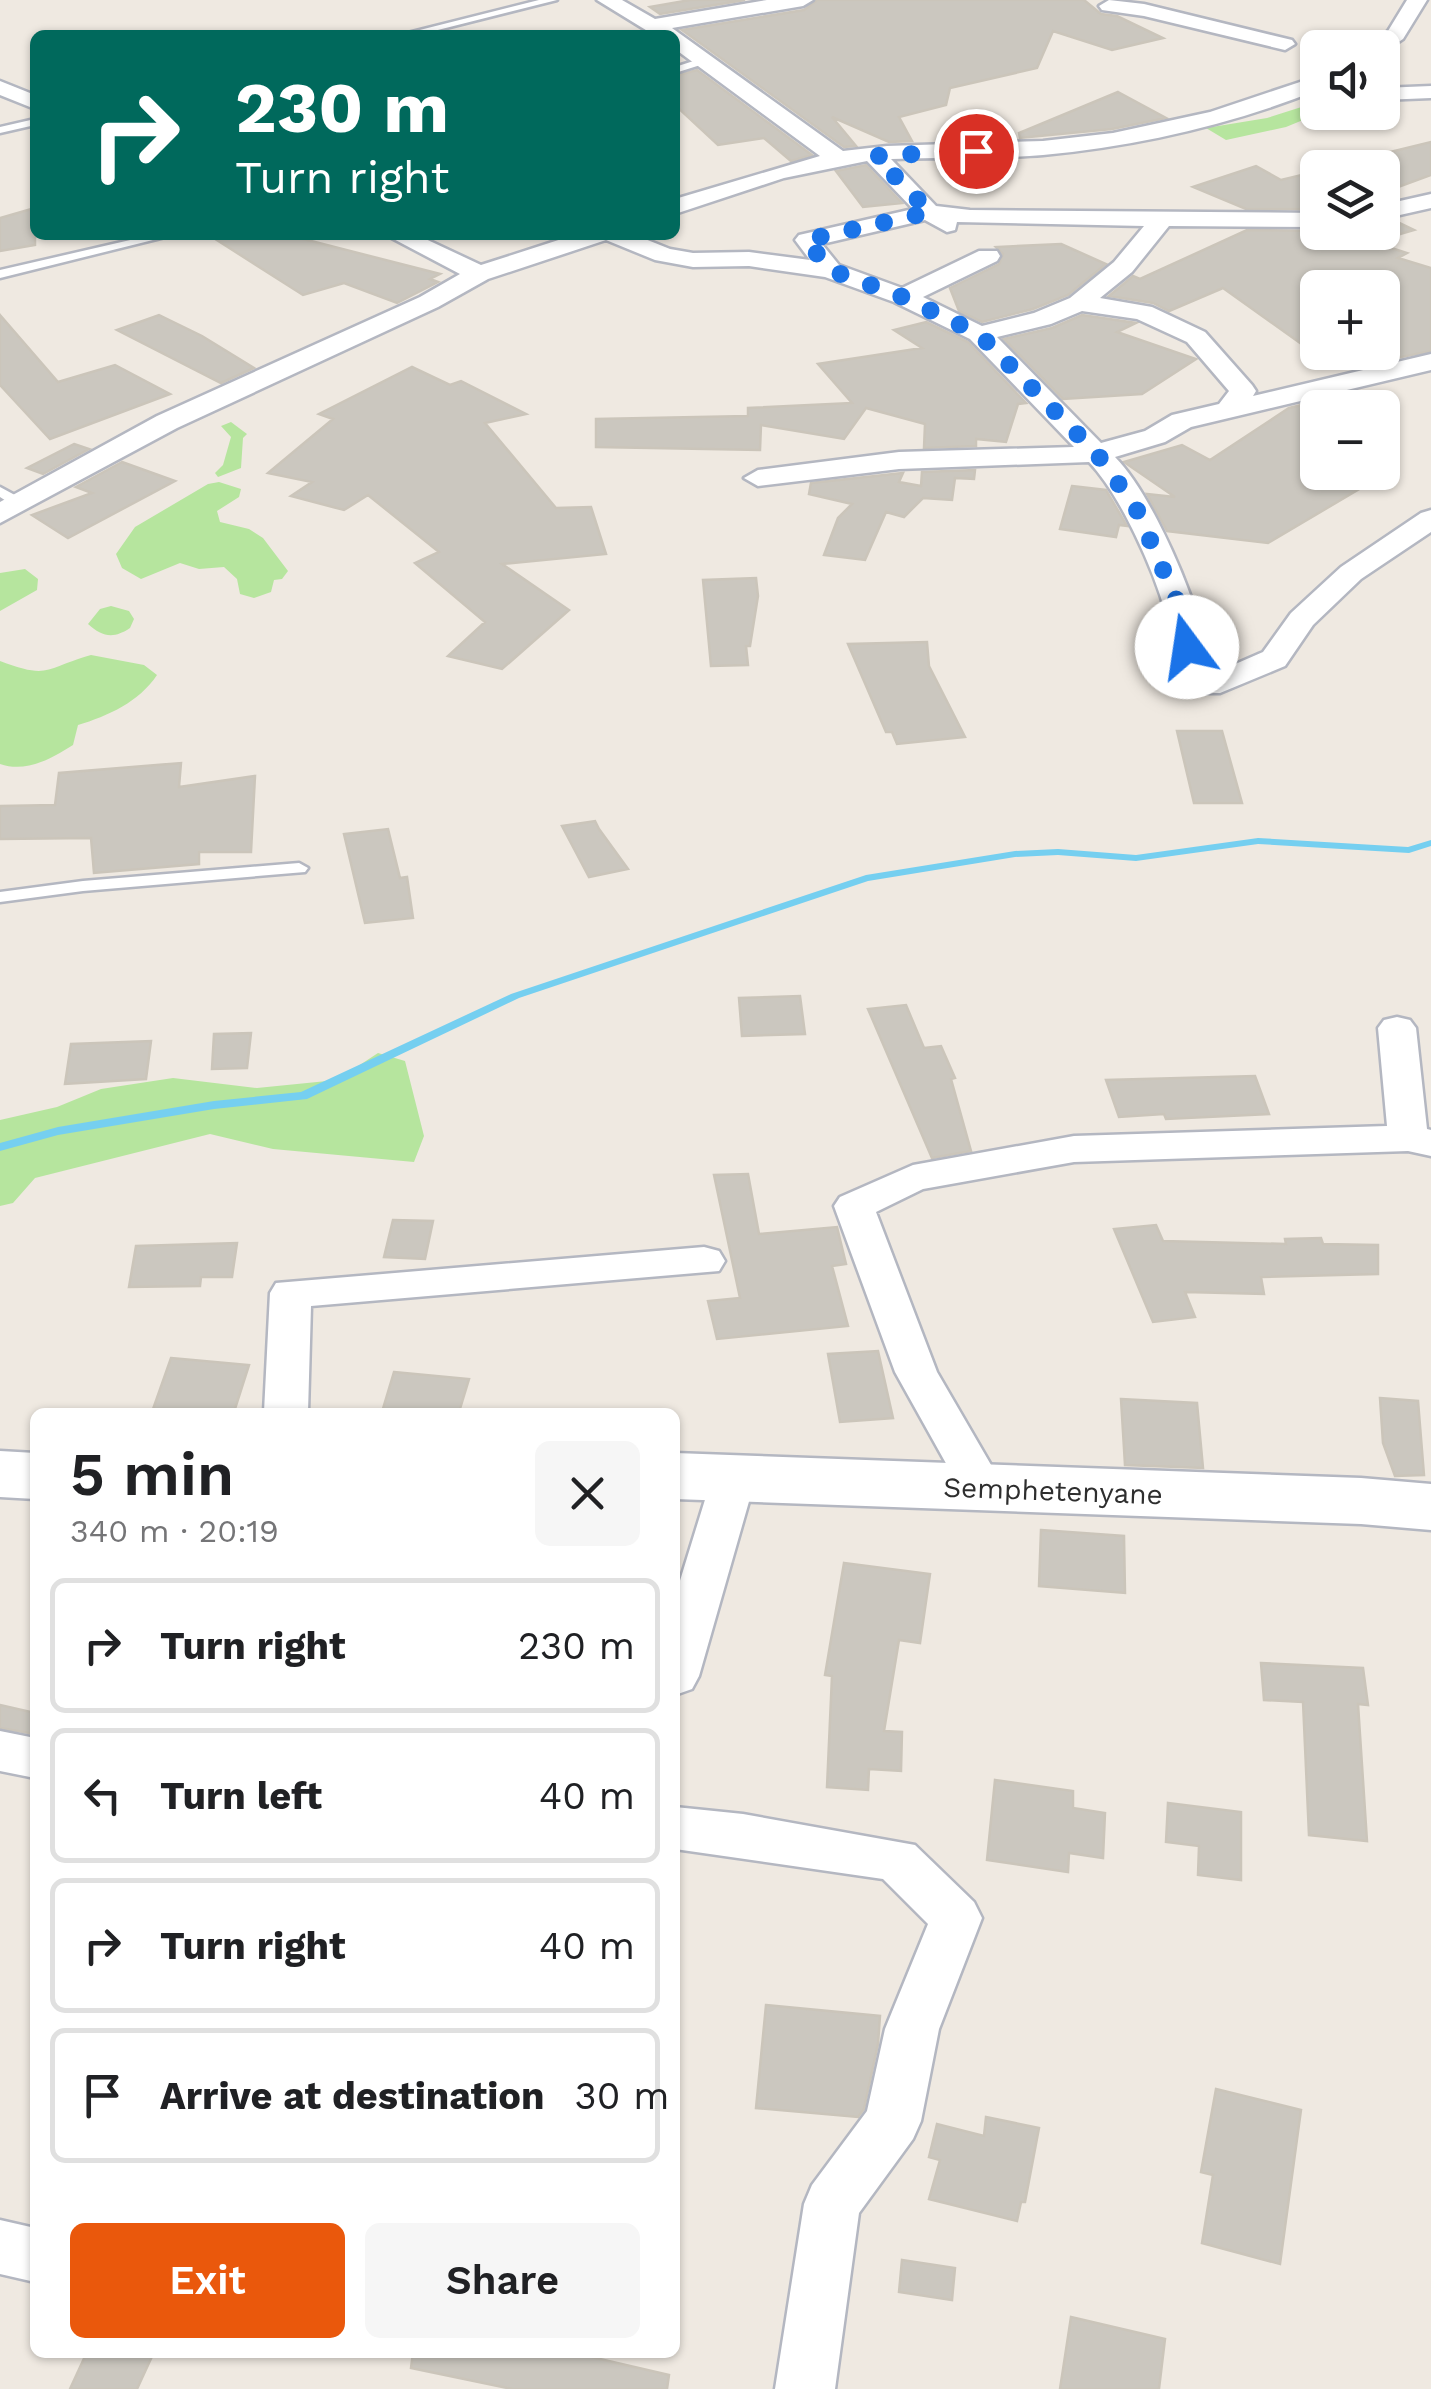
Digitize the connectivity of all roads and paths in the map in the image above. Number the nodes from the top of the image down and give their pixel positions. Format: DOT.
graph roads {
  1 [pos="552,0"];
  2 [pos="607,0"];
  3 [pos="803,0"];
  4 [pos="1151,0"];
  5 [pos="1417,0"];
  6 [pos="1104,3"];
  7 [pos="426,30"];
  8 [pos="657,30"];
  9 [pos="675,30"];
  10 [pos="1399,30"];
  11 [pos="680,44"];
  12 [pos="1285,44"];
  13 [pos="706,60"];
  14 [pos="680,68"];
  15 [pos="0,87"];
  16 [pos="1300,89"];
  17 [pos="1431,92"];
  18 [pos="1400,93"];
  19 [pos="1286,95"];
  20 [pos="1300,95"];
  21 [pos="30,101"];
  22 [pos="30,123"];
  23 [pos="0,130"];
  24 [pos="875,156"];
  25 [pos="838,158"];
  26 [pos="1431,200"];
  27 [pos="680,205"];
  28 [pos="1400,208"];
  29 [pos="930,212"];
  30 [pos="1164,217"];
  31 [pos="1300,220"];
  32 [pos="964,238"];
  33 [pos="148,240"];
  34 [pos="408,240"];
  35 [pos="583,240"];
  36 [pos="626,240"];
  37 [pos="806,240"];
  38 [pos="988,256"];
  39 [pos="749,259"];
  40 [pos="830,270"];
  41 [pos="0,274"];
  42 [pos="479,274"];
  43 [pos="903,297"];
  44 [pos="1080,303"];
  45 [pos="979,334"];
  46 [pos="1431,362"];
  47 [pos="1230,408"];
  48 [pos="1097,454"];
  49 [pos="758,478"];
  50 [pos="6,503"];
  51 [pos="1431,519"];
  52 [pos="299,868"];
  53 [pos="0,897"];
  54 [pos="1397,1028"];
  55 [pos="1420,1141"];
  56 [pos="704,1262"];
  57 [pos="286,1408"];
  58 [pos="704,1477"];
  59 [pos="984,1489"];
  60 [pos="1431,1507"];
  61 [pos="680,1642"];
  62 [pos="0,1751"];
  63 [pos="30,1757"];
  64 [pos="680,1829"];
  65 [pos="0,2247"];
  66 [pos="30,2254"];
  67 [pos="805,2389"];
  1 -- 7 [label="lane"];
  2 -- 8 [label="street"];
  3 -- 9 [label="street"];
  4 -- 6 [label="street"];
  5 -- 10 [label="street"];
  6 -- 12 [label="street"];
  11 -- 13 [label="street"];
  13 -- 14 [label="lane"];
  13 -- 25 [label="street"];
  15 -- 21 [label="street"];
  16 -- 19 [label="street"];
  17 -- 18 [label="street"];
  19 -- 20 [label="street"];
  19 -- 24 [label="street"];
  22 -- 23 [label="lane"];
  24 -- 25 [label="street"];
  24 -- 29 [label="street"];
  25 -- 27 [label="street"];
  26 -- 28 [label="street"];
  29 -- 30 [label="street"];
  29 -- 32 [label="street"];
  29 -- 37 [label="street"];
  30 -- 31 [label="street"];
  30 -- 44 [label="street"];
  33 -- 41 [label="lane"];
  34 -- 42 [label="street"];
  35 -- 42 [label="street"];
  36 -- 39 [label="street"];
  37 -- 39 [label="street"];
  37 -- 40 [label="street"];
  38 -- 43 [label="street"];
  39 -- 40 [label="street"];
  40 -- 43 [label="street"];
  42 -- 50 [label="street"];
  43 -- 45 [label="street"];
  44 -- 45 [label="street"];
  44 -- 47 [label="street"];
  45 -- 48 [label="street"];
  46 -- 47 [label="street"];
  47 -- 48 [label="street"];
  48 -- 49 [label="street"];
  48 -- 51 [label="street"];
  52 -- 53 [label="lane"];
  54 -- 55 [label="street"];
  55 -- 59 [label="street"];
  56 -- 57 [label="street"];
  58 -- 59 [label="main road, Semphetenyane"];
  58 -- 61 [label="street"];
  59 -- 60 [label="main road, Semphetenyane"];
  62 -- 63 [label="street"];
  64 -- 67 [label="street"];
  65 -- 66 [label="street"];
}
